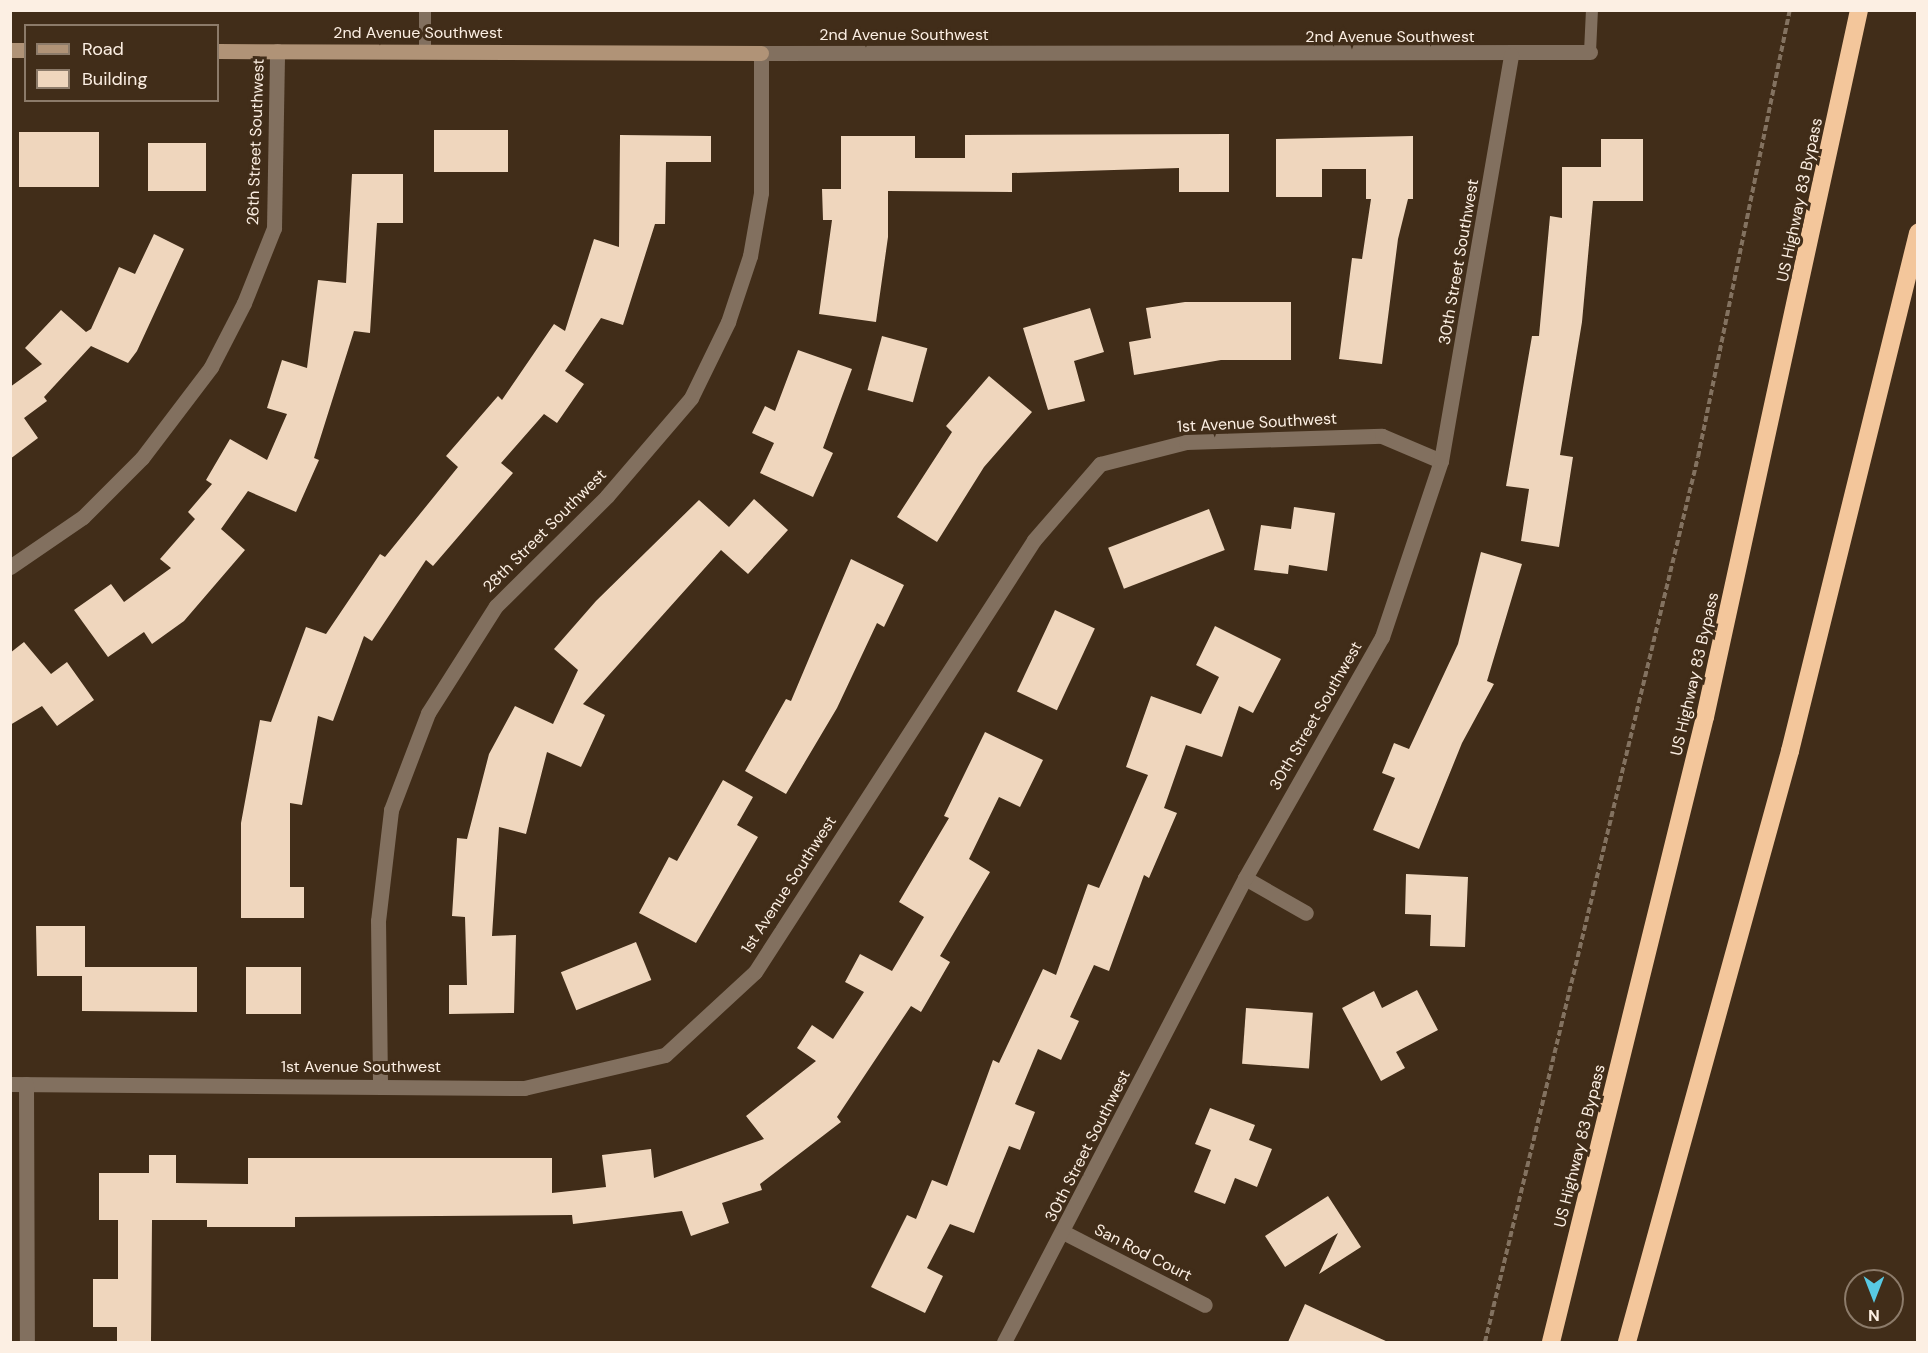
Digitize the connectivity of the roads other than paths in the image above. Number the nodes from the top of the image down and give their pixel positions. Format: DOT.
graph roads {
  1 [pos="425,10"];
  2 [pos="1592,10"];
  3 [pos="1859,10"];
  4 [pos="425,50"];
  5 [pos="219,51"];
  6 [pos="277,51"];
  7 [pos="1590,52"];
  8 [pos="761,53"];
  9 [pos="1511,55"];
  10 [pos="1917,233"];
  11 [pos="1441,461"];
  12 [pos="10,567"];
  13 [pos="1245,878"];
  14 [pos="1305,913"];
  15 [pos="26,1083"];
  16 [pos="380,1083"];
  17 [pos="10,1084"];
  18 [pos="1065,1233"];
  19 [pos="1205,1305"];
  20 [pos="27,1342"];
  21 [pos="1005,1342"];
  22 [pos="1551,1342"];
  23 [pos="1628,1342"];
  1 -- 4 [label="lane"];
  2 -- 7 [label="lane"];
  3 -- 22 [label="highway, US Highway 83 Bypass"];
  4 -- 6 [label="street, 2nd Avenue Southwest"];
  4 -- 8 [label="street, 2nd Avenue Southwest"];
  5 -- 6 [label="street, 2nd Avenue Southwest"];
  6 -- 12 [label="street, 26th Street Southwest"];
  7 -- 9 [label="street, 2nd Avenue Southwest"];
  8 -- 9 [label="street, 2nd Avenue Southwest"];
  8 -- 16 [label="street, 28th Street Southwest"];
  9 -- 11 [label="street, 30th Street Southwest"];
  10 -- 23 [label="highway"];
  11 -- 13 [label="street, 30th Street Southwest"];
  11 -- 16 [label="street, 1st Avenue Southwest"];
  13 -- 14 [label="street"];
  13 -- 18 [label="street, 30th Street Southwest"];
  15 -- 16 [label="street, 1st Avenue Southwest"];
  15 -- 17 [label="street, 1st Avenue Southwest"];
  15 -- 20 [label="street"];
  18 -- 19 [label="street, San Rod Court"];
  18 -- 21 [label="street, 30th Street Southwest"];
}
